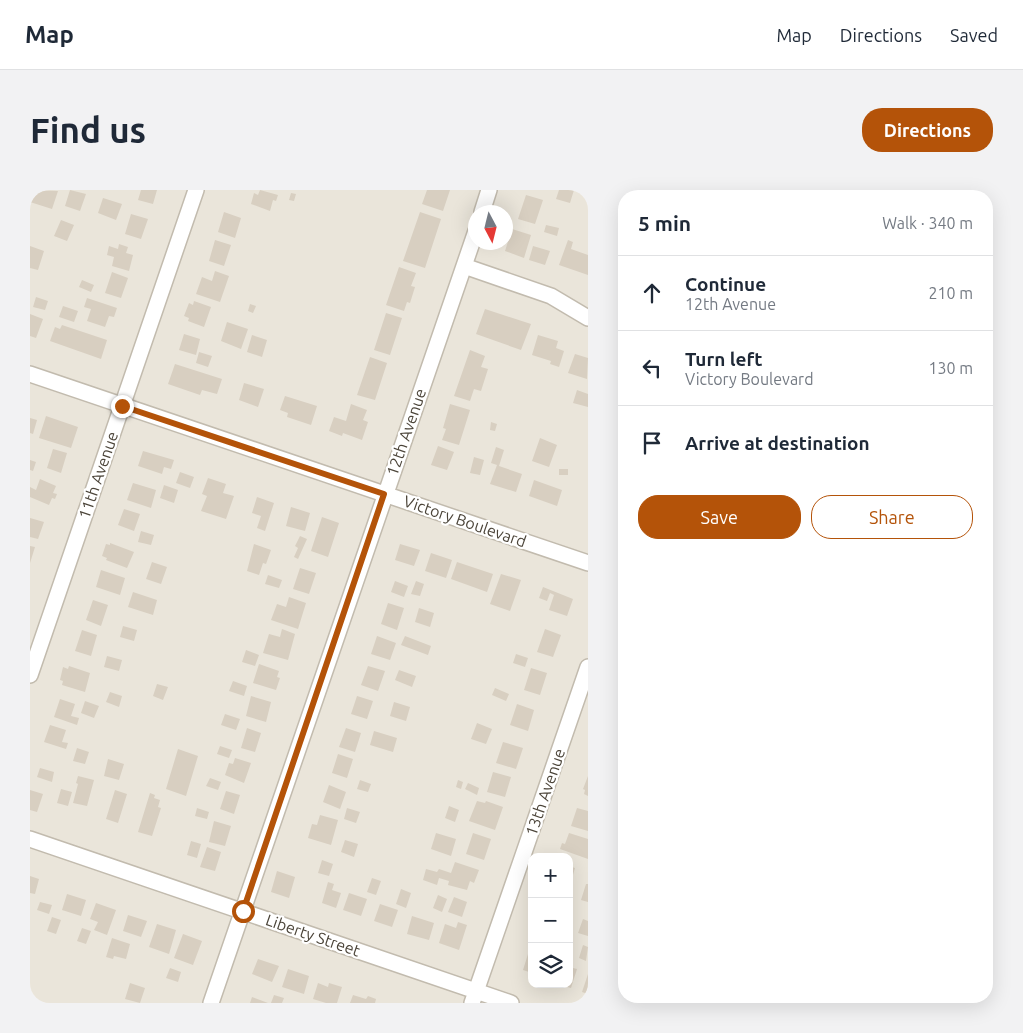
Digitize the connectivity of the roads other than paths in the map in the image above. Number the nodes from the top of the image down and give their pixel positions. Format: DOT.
graph roads {
  1 [pos="196,190"];
  2 [pos="489,190"];
  3 [pos="484,205"];
  4 [pos="469,250"];
  5 [pos="464,266"];
  6 [pos="588,318"];
  7 [pos="30,374"];
  8 [pos="122,406"];
  9 [pos="384,494"];
  10 [pos="588,563"];
  11 [pos="588,667"];
  12 [pos="30,675"];
  13 [pos="30,839"];
  14 [pos="243,911"];
  15 [pos="474,997"];
  16 [pos="211,1003"];
  17 [pos="511,1003"];
  1 -- 8 [label="street, 11th Avenue"];
  2 -- 3 [label="street"];
  4 -- 5 [label="street, 12th Avenue"];
  5 -- 6 [label="street"];
  5 -- 9 [label="street, 12th Avenue"];
  7 -- 8 [label="street, Victory Boulevard"];
  8 -- 9 [label="street, Victory Boulevard"];
  8 -- 12 [label="street, 11th Avenue"];
  9 -- 10 [label="street, Victory Boulevard"];
  9 -- 14 [label="street, 12th Avenue"];
  11 -- 15 [label="street, 13th Avenue"];
  13 -- 14 [label="street, Liberty Street"];
  14 -- 15 [label="street, Liberty Street"];
  14 -- 16 [label="street, 12th Avenue"];
  15 -- 17 [label="street, Liberty Street"];
}
